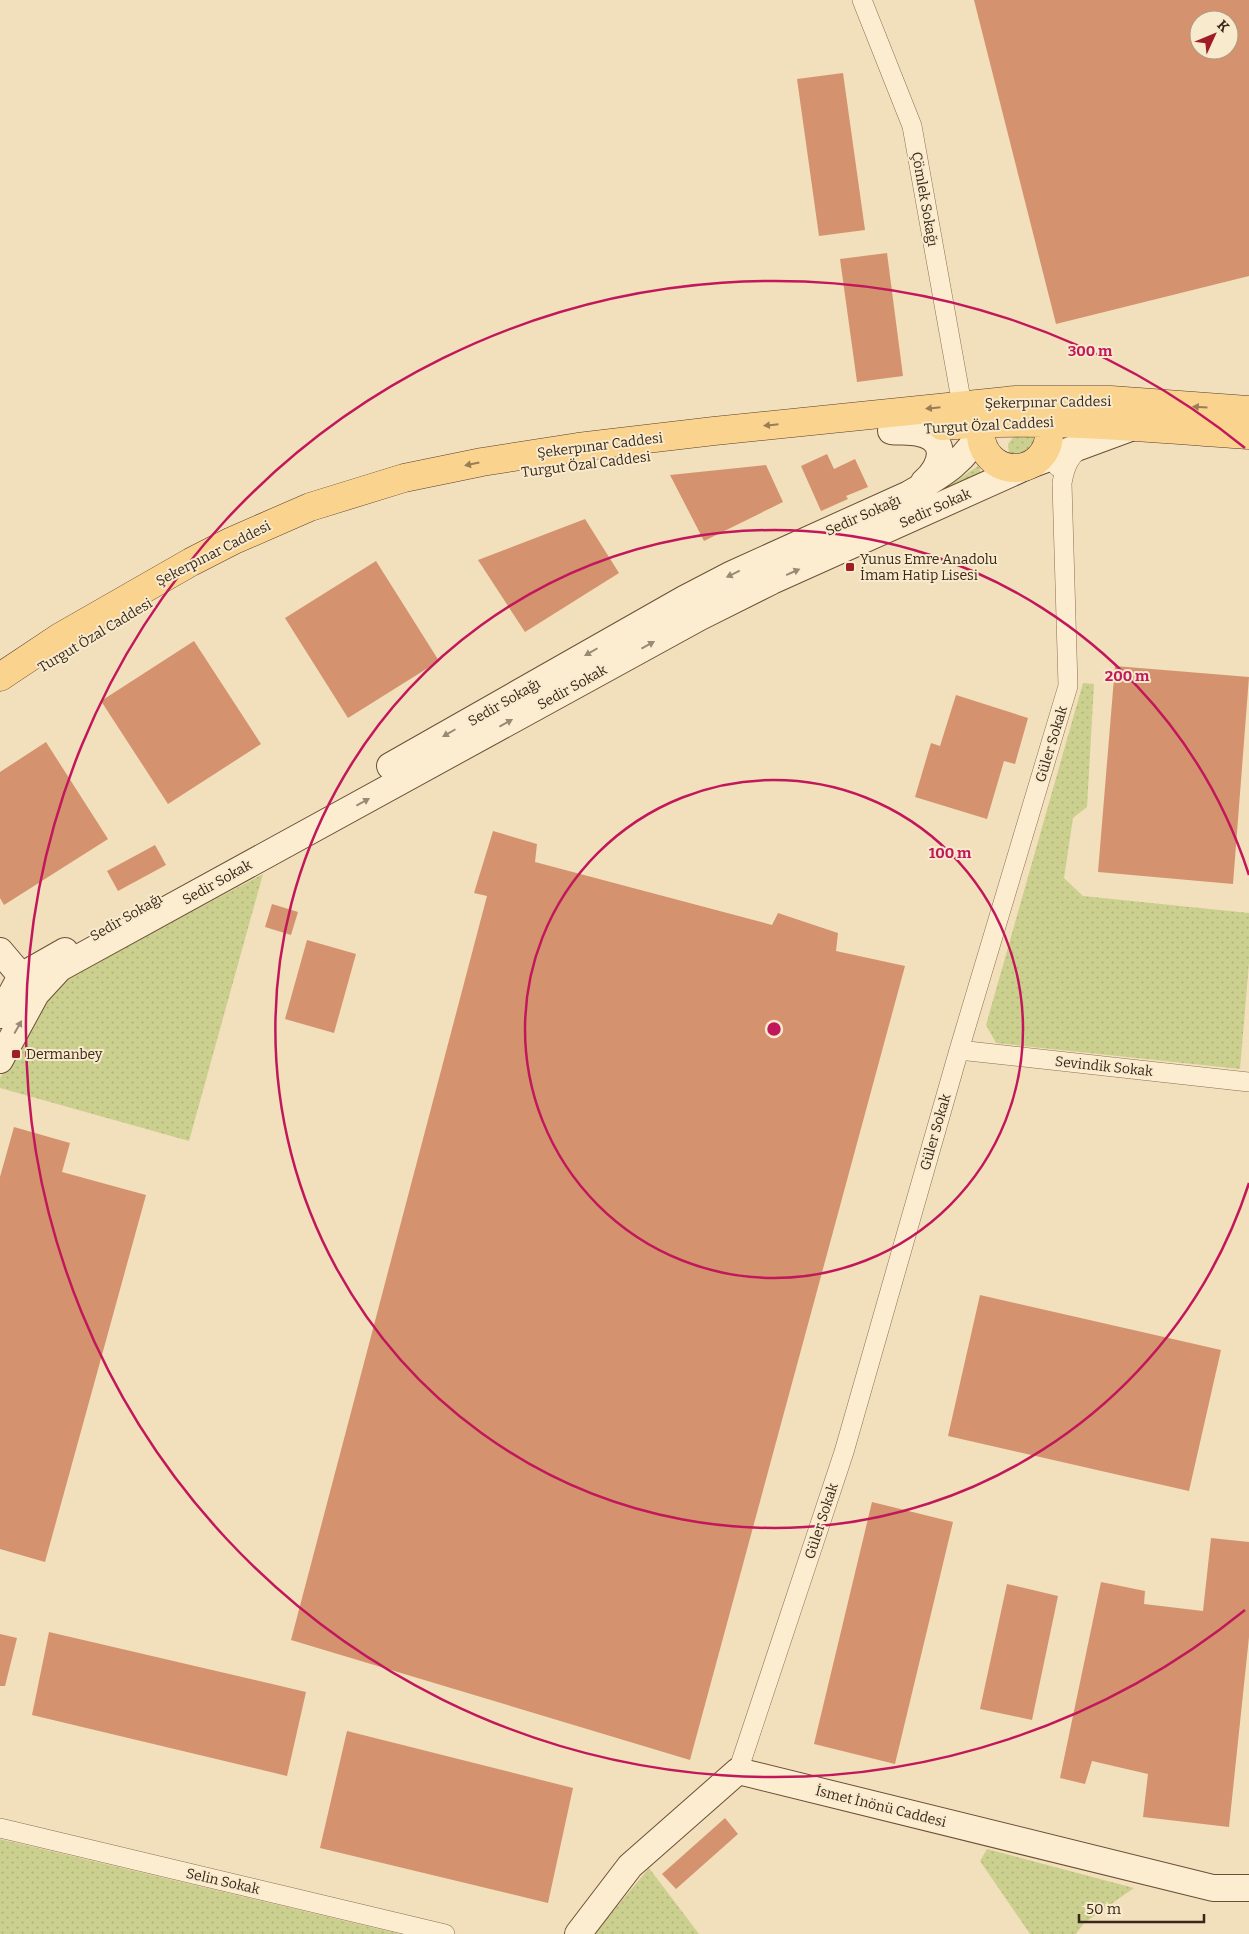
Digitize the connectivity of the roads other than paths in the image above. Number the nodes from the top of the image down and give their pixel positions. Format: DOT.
graph roads {
  1 [pos="862,0"];
  2 [pos="1016,400"];
  3 [pos="1249,410"];
  4 [pos="1048,425"];
  5 [pos="974,427"];
  6 [pos="1133,427"];
  7 [pos="891,431"];
  8 [pos="1249,435"];
  9 [pos="1085,444"];
  10 [pos="1056,456"];
  11 [pos="1030,465"];
  12 [pos="1062,483"];
  13 [pos="909,494"];
  14 [pos="0,677"];
  15 [pos="0,692"];
  16 [pos="11,968"];
  17 [pos="0,1015"];
  18 [pos="958,1050"];
  19 [pos="0,1060"];
  20 [pos="1249,1082"];
  21 [pos="738,1771"];
  22 [pos="0,1828"];
  23 [pos="1249,1888"];
  24 [pos="445,1934"];
  25 [pos="578,1934"];
  1 -- 5 [label="street, Çömlek Sokağı"];
  3 -- 2 [label="main road, Şekerpınar Caddesi, one-way"];
  2 -- 4 [label="main road"];
  2 -- 5 [label="main road"];
  4 -- 5 [label="main road, Turgut Özal Caddesi"];
  4 -- 6 [label="main road, Turgut Özal Caddesi"];
  4 -- 10 [label="street"];
  4 -- 11 [label="main road"];
  5 -- 7 [label="main road, Turgut Özal Caddesi"];
  5 -- 11 [label="main road"];
  5 -- 13 [label="street, Sedir Sokağı"];
  5 -- 14 [label="main road, Şekerpınar Caddesi, one-way"];
  6 -- 8 [label="main road, Turgut Özal Caddesi"];
  6 -- 9 [label="street, Sedir Sokak"];
  7 -- 13 [label="street"];
  7 -- 15 [label="main road, Turgut Özal Caddesi"];
  9 -- 10 [label="street, Sedir Sokak"];
  9 -- 12 [label="street"];
  10 -- 11 [label="street, Sedir Sokak"];
  10 -- 12 [label="street"];
  11 -- 12 [label="street"];
  16 -- 11 [label="street, Sedir Sokak, one-way"];
  12 -- 18 [label="street, Güler Sokak"];
  13 -- 16 [label="street, Sedir Sokağı, one-way"];
  16 -- 17 [label="street"];
  19 -- 16 [label="street, one-way"];
  18 -- 20 [label="street, Sevindik Sokak"];
  18 -- 21 [label="street, Güler Sokak"];
  21 -- 23 [label="street, İsmet İnönü Caddesi"];
  21 -- 25 [label="street"];
  22 -- 24 [label="street, Selin Sokak"];
}
